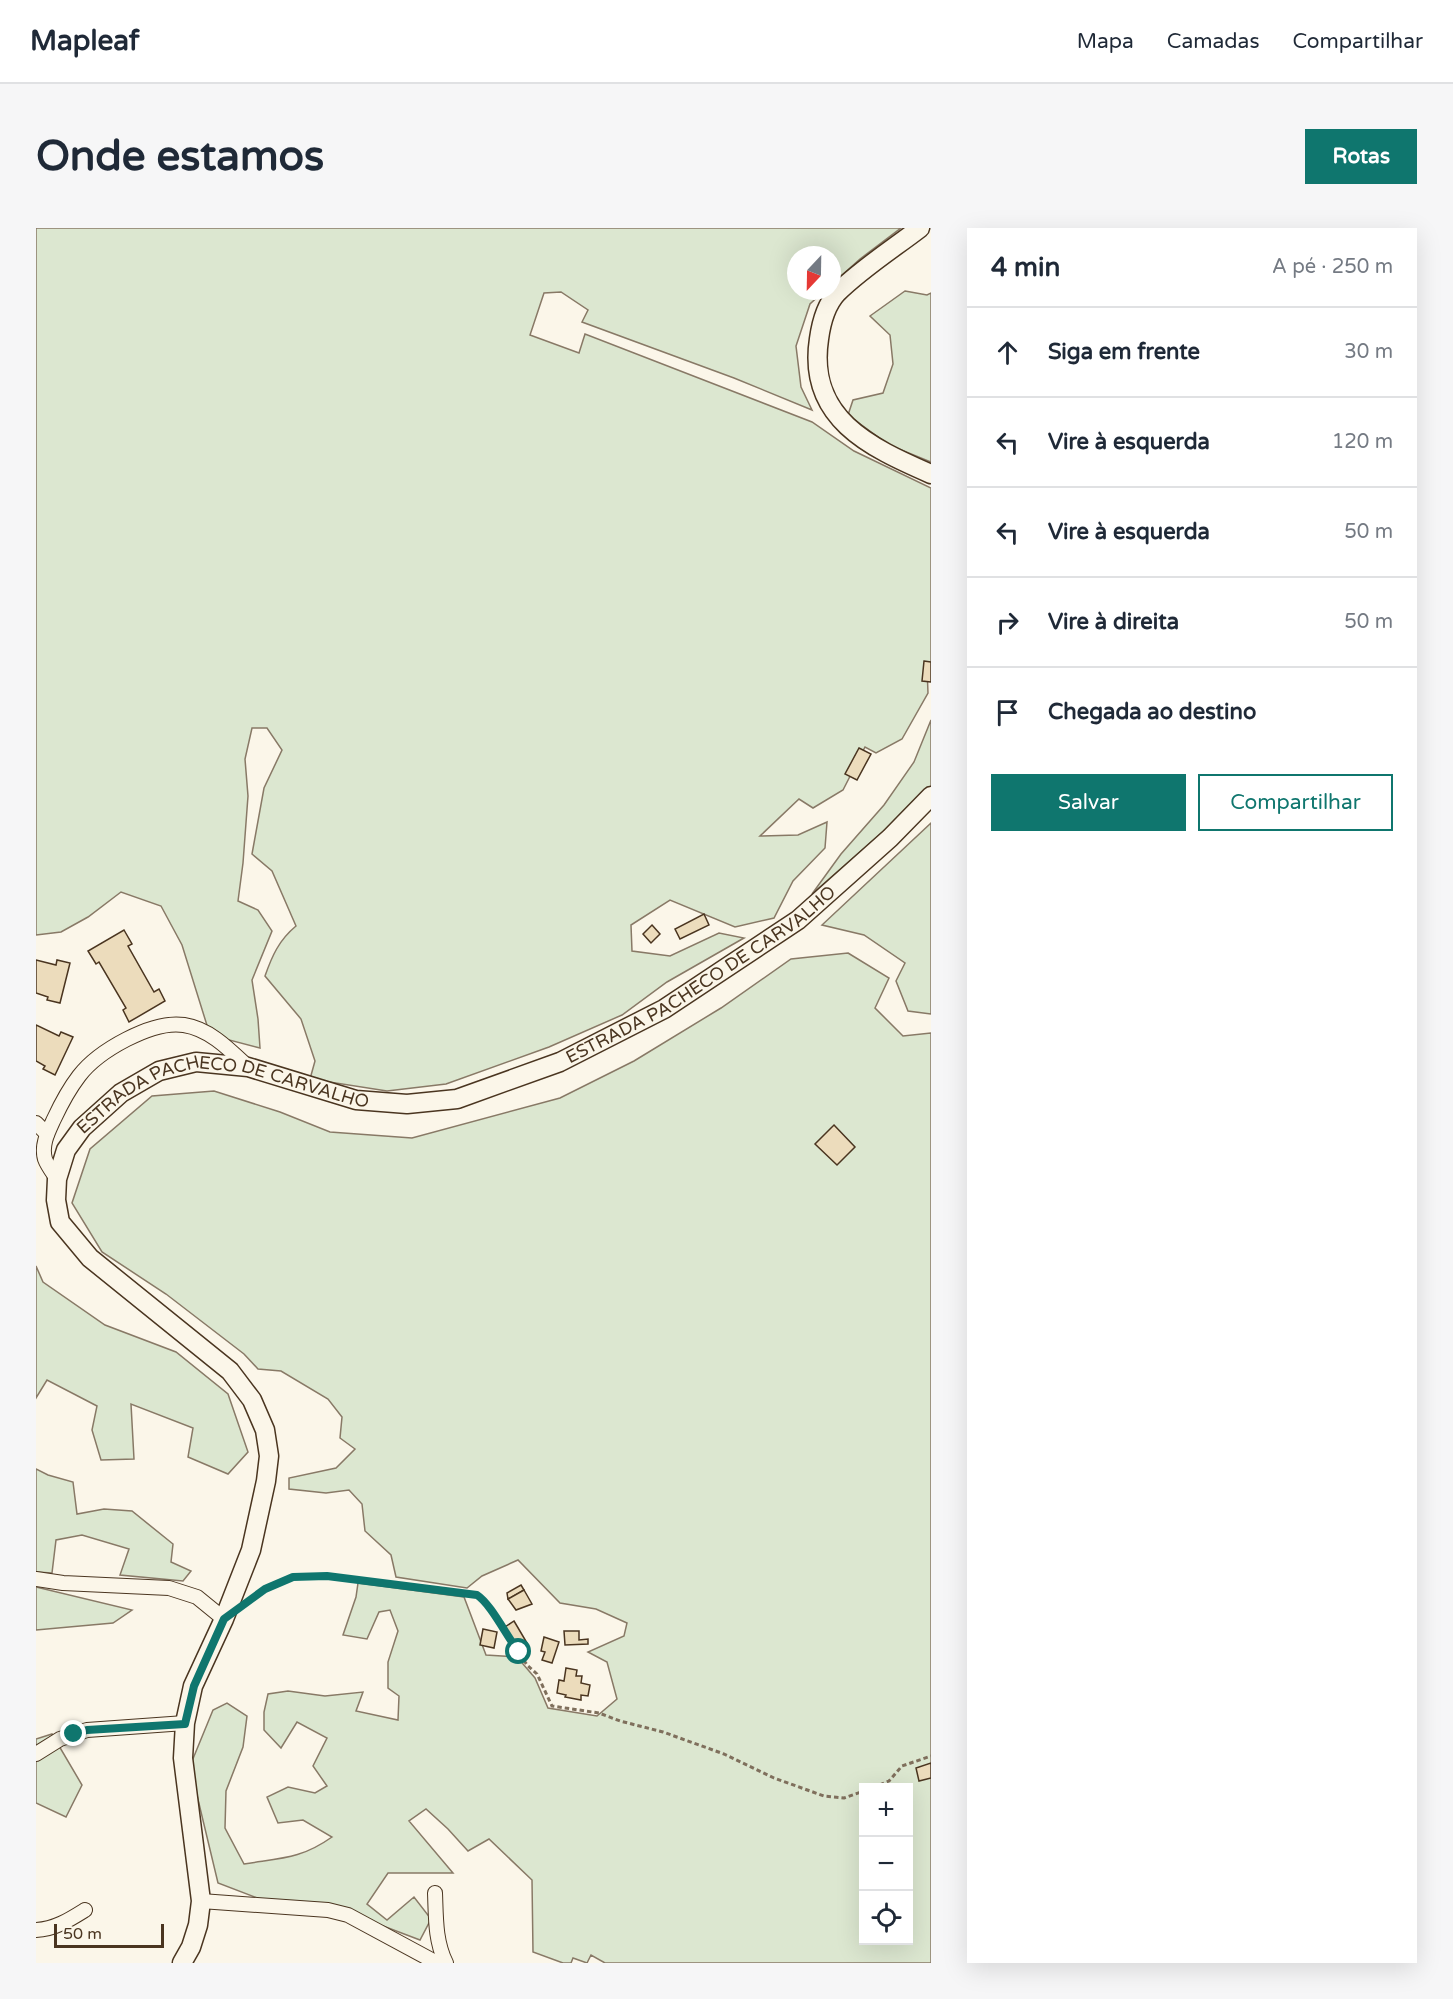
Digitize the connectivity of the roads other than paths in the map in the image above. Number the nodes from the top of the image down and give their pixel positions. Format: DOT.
graph roads {
  1 [pos="920,228"];
  2 [pos="931,474"];
  3 [pos="931,796"];
  4 [pos="249,1067"];
  5 [pos="36,1123"];
  6 [pos="47,1134"];
  7 [pos="57,1179"];
  8 [pos="36,1579"];
  9 [pos="224,1619"];
  10 [pos="185,1724"];
  11 [pos="36,1754"];
  12 [pos="435,1893"];
  13 [pos="201,1900"];
  14 [pos="85,1910"];
  15 [pos="36,1930"];
  16 [pos="182,1963"];
  17 [pos="436,1963"];
  18 [pos="446,1963"];
  1 -- 2 [label="main road"];
  3 -- 4 [label="main road, ESTRADA PACHECO DE CARVALHO"];
  4 -- 6 [label="street"];
  4 -- 7 [label="main road, ESTRADA PACHECO DE CARVALHO"];
  5 -- 6 [label="street"];
  6 -- 7 [label="street"];
  7 -- 9 [label="main road, ESTRADA PACHECO DE CARVALHO"];
  8 -- 9 [label="street"];
  9 -- 10 [label="main road, ESTRADA PACHECO DE CARVALHO"];
  10 -- 11 [label="street"];
  10 -- 13 [label="main road, ESTRADA PACHECO DE CARVALHO"];
  12 -- 18 [label="street"];
  13 -- 16 [label="main road, ESTRADA PACHECO DE CARVALHO"];
  13 -- 17 [label="street"];
  14 -- 15 [label="street"];
}
